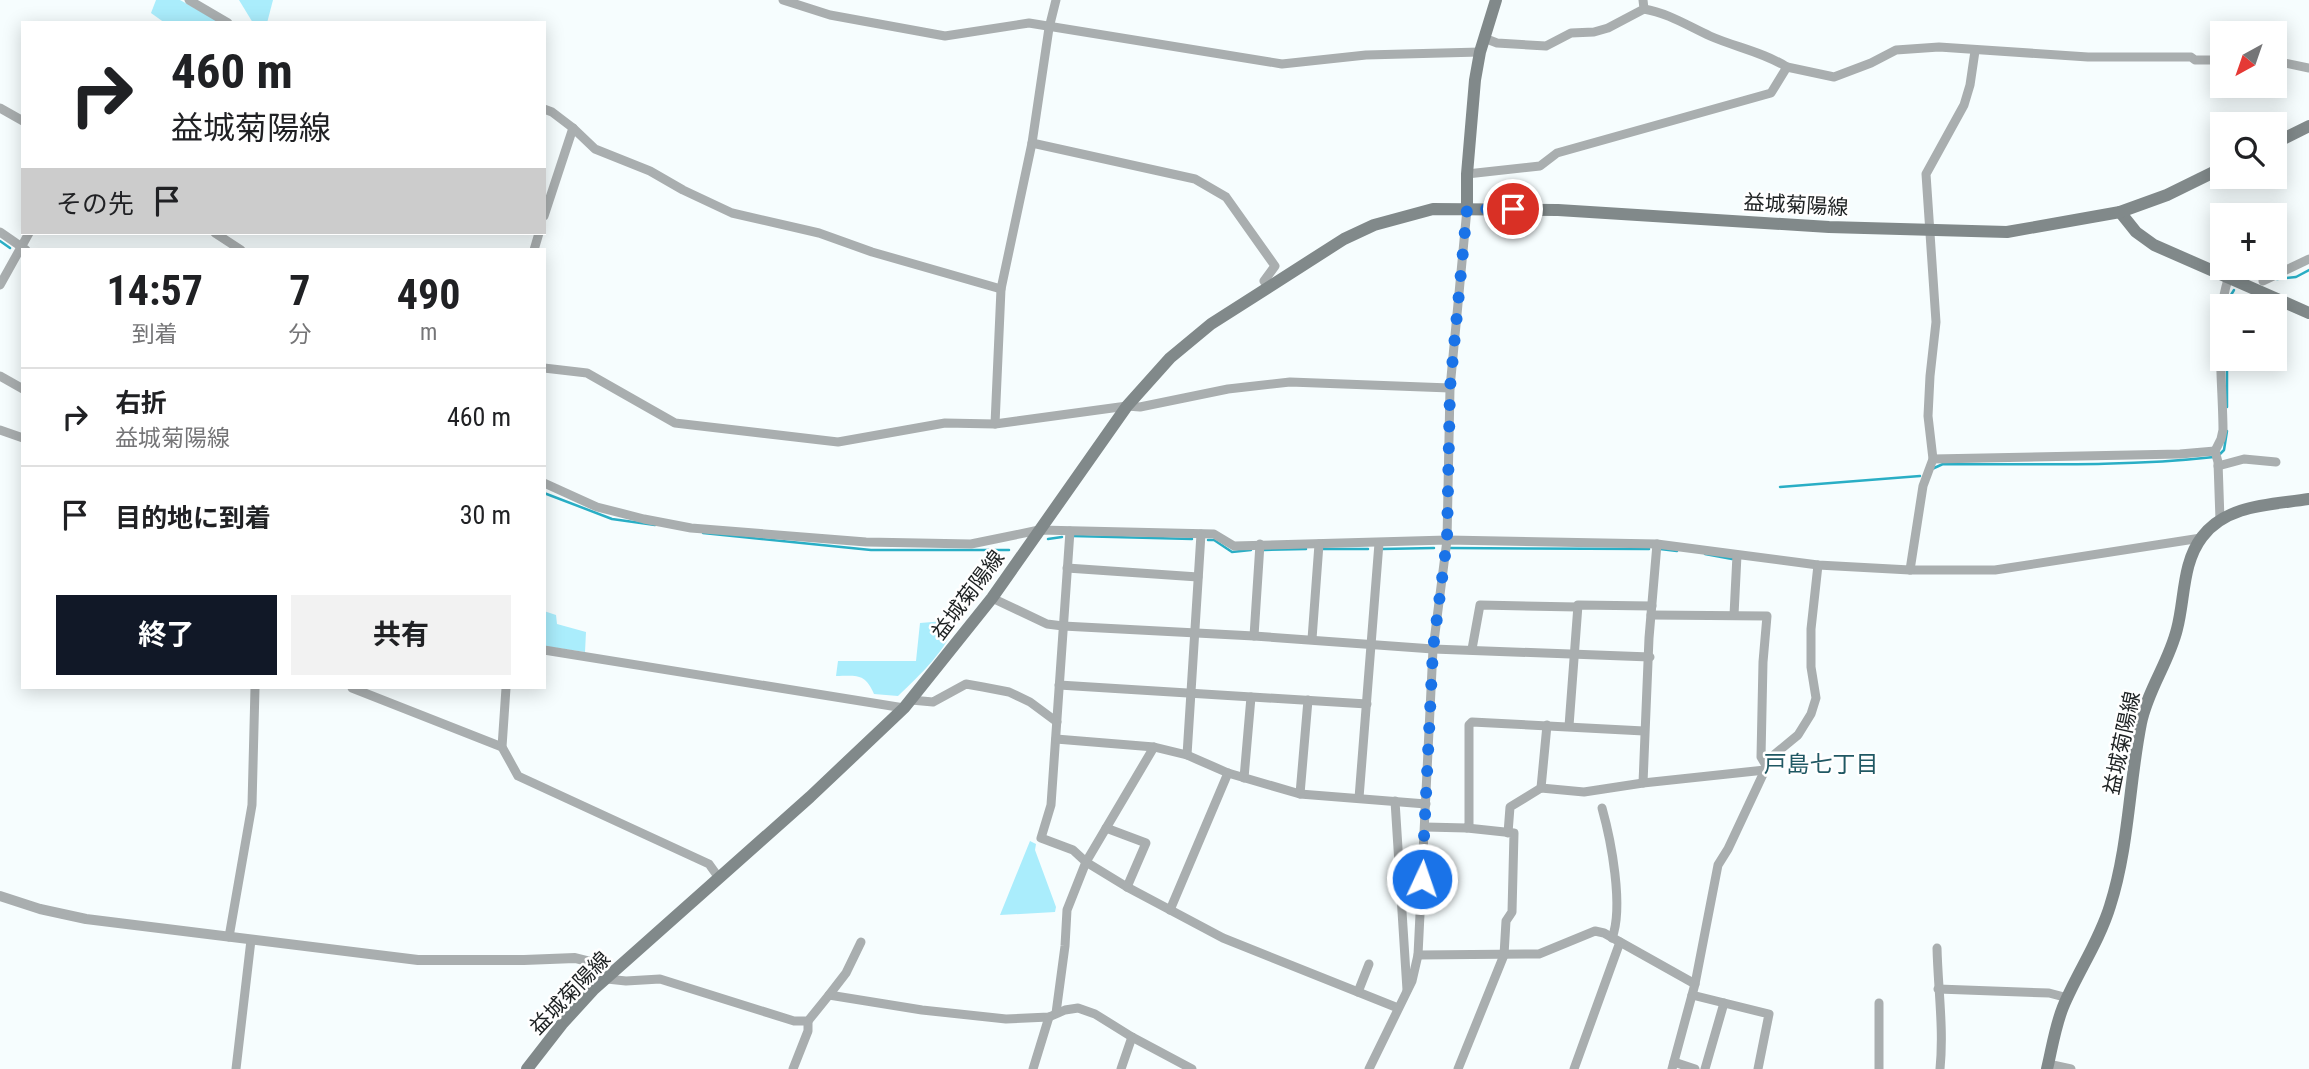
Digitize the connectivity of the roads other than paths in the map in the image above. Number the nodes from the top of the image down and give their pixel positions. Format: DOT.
graph roads {
  1 [pos="189,0"];
  2 [pos="783,0"];
  3 [pos="1056,0"];
  4 [pos="1496,0"];
  5 [pos="1644,4"];
  6 [pos="225,21"];
  7 [pos="1049,28"];
  8 [pos="1484,38"];
  9 [pos="1975,51"];
  10 [pos="1480,52"];
  11 [pos="2210,60"];
  12 [pos="2287,63"];
  13 [pos="1787,67"];
  14 [pos="2309,68"];
  15 [pos="0,108"];
  16 [pos="546,110"];
  17 [pos="21,120"];
  18 [pos="2309,126"];
  19 [pos="573,128"];
  20 [pos="2287,137"];
  21 [pos="1032,144"];
  22 [pos="1467,173"];
  23 [pos="2210,174"];
  24 [pos="1467,209"];
  25 [pos="546,210"];
  26 [pos="2120,212"];
  27 [pos="1932,230"];
  28 [pos="0,232"];
  29 [pos="218,235"];
  30 [pos="23,248"];
  31 [pos="238,248"];
  32 [pos="21,251"];
  33 [pos="2309,259"];
  34 [pos="2210,269"];
  35 [pos="2228,280"];
  36 [pos="2236,280"];
  37 [pos="2263,281"];
  38 [pos="0,285"];
  39 [pos="1268,287"];
  40 [pos="1001,289"];
  41 [pos="2309,313"];
  42 [pos="546,368"];
  43 [pos="0,376"];
  44 [pos="21,388"];
  45 [pos="1450,388"];
  46 [pos="1127,406"];
  47 [pos="995,424"];
  48 [pos="0,430"];
  49 [pos="21,437"];
  50 [pos="2215,451"];
  51 [pos="1933,459"];
  52 [pos="2276,462"];
  53 [pos="2218,466"];
  54 [pos="546,484"];
  55 [pos="2309,499"];
  56 [pos="2220,520"];
  57 [pos="1040,530"];
  58 [pos="1070,531"];
  59 [pos="1201,534"];
  60 [pos="2201,538"];
  61 [pos="1447,540"];
  62 [pos="1379,543"];
  63 [pos="1260,544"];
  64 [pos="1319,544"];
  65 [pos="1657,544"];
  66 [pos="1737,555"];
  67 [pos="1818,565"];
  68 [pos="1067,568"];
  69 [pos="1910,570"];
  70 [pos="1198,577"];
  71 [pos="992,598"];
  72 [pos="1577,607"];
  73 [pos="1652,610"];
  74 [pos="1734,615"];
  75 [pos="1063,626"];
  76 [pos="1194,633"];
  77 [pos="1254,636"];
  78 [pos="1312,639"];
  79 [pos="1370,643"];
  80 [pos="1433,649"];
  81 [pos="1472,649"];
  82 [pos="546,650"];
  83 [pos="1573,654"];
  84 [pos="1650,657"];
  85 [pos="1059,685"];
  86 [pos="255,689"];
  87 [pos="355,689"];
  88 [pos="506,689"];
  89 [pos="1190,693"];
  90 [pos="1251,697"];
  91 [pos="1308,700"];
  92 [pos="907,704"];
  93 [pos="1367,704"];
  94 [pos="1057,722"];
  95 [pos="1547,725"];
  96 [pos="1569,726"];
  97 [pos="1644,731"];
  98 [pos="1056,739"];
  99 [pos="502,747"];
  100 [pos="1154,747"];
  101 [pos="1187,755"];
  102 [pos="1766,769"];
  103 [pos="1228,774"];
  104 [pos="1244,778"];
  105 [pos="1643,783"];
  106 [pos="1541,789"];
  107 [pos="1300,794"];
  108 [pos="1359,798"];
  109 [pos="1395,801"];
  110 [pos="1426,804"];
  111 [pos="1602,808"];
  112 [pos="1425,827"];
  113 [pos="1106,828"];
  114 [pos="1467,828"];
  115 [pos="1508,833"];
  116 [pos="1086,862"];
  117 [pos="719,878"];
  118 [pos="1128,887"];
  119 [pos="0,896"];
  120 [pos="1170,910"];
  121 [pos="229,937"];
  122 [pos="251,940"];
  123 [pos="1616,940"];
  124 [pos="861,942"];
  125 [pos="1937,948"];
  126 [pos="1418,955"];
  127 [pos="1504,955"];
  128 [pos="1370,964"];
  129 [pos="609,978"];
  130 [pos="1695,984"];
  131 [pos="1938,989"];
  132 [pos="1358,992"];
  133 [pos="1407,992"];
  134 [pos="830,995"];
  135 [pos="1692,995"];
  136 [pos="2068,998"];
  137 [pos="1724,1003"];
  138 [pos="1879,1003"];
  139 [pos="1398,1009"];
  140 [pos="1053,1015"];
  141 [pos="808,1021"];
  142 [pos="1132,1037"];
  143 [pos="1673,1066"];
  144 [pos="2048,1067"];
  145 [pos="236,1069"];
  146 [pos="527,1069"];
  147 [pos="793,1069"];
  148 [pos="1033,1069"];
  149 [pos="1121,1069"];
  150 [pos="1192,1069"];
  151 [pos="1369,1069"];
  152 [pos="1458,1069"];
  153 [pos="1574,1069"];
  154 [pos="1695,1069"];
  155 [pos="1705,1069"];
  156 [pos="1758,1069"];
  157 [pos="1879,1069"];
  158 [pos="1940,1069"];
  159 [pos="2071,1069"];
  1 -- 6 [label="street"];
  2 -- 7 [label="street"];
  3 -- 7 [label="street"];
  4 -- 8 [label="main road"];
  5 -- 8 [label="street"];
  5 -- 13 [label="street"];
  7 -- 10 [label="street"];
  7 -- 21 [label="street"];
  8 -- 10 [label="main road"];
  9 -- 11 [label="street"];
  9 -- 13 [label="street"];
  9 -- 27 [label="street"];
  10 -- 22 [label="main road"];
  12 -- 14 [label="street"];
  13 -- 22 [label="street"];
  15 -- 17 [label="street"];
  16 -- 19 [label="street"];
  18 -- 20 [label="main road"];
  19 -- 25 [label="street"];
  19 -- 40 [label="street"];
  21 -- 39 [label="street"];
  21 -- 40 [label="street"];
  22 -- 24 [label="main road"];
  23 -- 26 [label="main road, 益城菊陽線"];
  24 -- 27 [label="main road, 益城菊陽線"];
  24 -- 39 [label="main road, 益城菊陽線"];
  24 -- 45 [label="street"];
  26 -- 27 [label="main road, 益城菊陽線"];
  26 -- 34 [label="main road"];
  27 -- 51 [label="street"];
  28 -- 30 [label="street"];
  29 -- 31 [label="street"];
  32 -- 38 [label="street"];
  33 -- 37 [label="street"];
  35 -- 50 [label="street"];
  36 -- 41 [label="main road"];
  39 -- 46 [label="main road, 益城菊陽線"];
  40 -- 47 [label="street"];
  42 -- 47 [label="street"];
  43 -- 44 [label="street"];
  45 -- 46 [label="street"];
  45 -- 61 [label="street"];
  46 -- 47 [label="street"];
  46 -- 57 [label="main road, 益城菊陽線"];
  48 -- 49 [label="street"];
  50 -- 51 [label="street"];
  50 -- 53 [label="street"];
  51 -- 69 [label="street"];
  52 -- 53 [label="street"];
  53 -- 56 [label="street"];
  54 -- 57 [label="street"];
  55 -- 56 [label="main road, 益城菊陽線"];
  56 -- 60 [label="main road, 益城菊陽線"];
  57 -- 58 [label="street"];
  57 -- 71 [label="main road, 益城菊陽線"];
  58 -- 59 [label="street"];
  58 -- 68 [label="street"];
  59 -- 63 [label="street"];
  59 -- 70 [label="street"];
  60 -- 69 [label="street"];
  60 -- 136 [label="main road, 益城菊陽線"];
  61 -- 62 [label="street"];
  61 -- 65 [label="street"];
  61 -- 80 [label="street"];
  62 -- 64 [label="street"];
  62 -- 79 [label="street"];
  63 -- 64 [label="street"];
  63 -- 77 [label="street"];
  64 -- 78 [label="street"];
  65 -- 66 [label="street"];
  65 -- 73 [label="street"];
  66 -- 67 [label="street"];
  66 -- 74 [label="street"];
  67 -- 69 [label="street"];
  67 -- 102 [label="street"];
  68 -- 70 [label="street"];
  68 -- 75 [label="street"];
  70 -- 76 [label="street"];
  71 -- 75 [label="street"];
  71 -- 92 [label="main road, 益城菊陽線"];
  72 -- 73 [label="street"];
  72 -- 81 [label="street"];
  72 -- 83 [label="street"];
  73 -- 74 [label="street"];
  73 -- 84 [label="street"];
  74 -- 102 [label="street"];
  75 -- 76 [label="street"];
  75 -- 85 [label="street"];
  76 -- 77 [label="street"];
  76 -- 89 [label="street"];
  77 -- 78 [label="street"];
  78 -- 79 [label="street"];
  79 -- 80 [label="street"];
  79 -- 93 [label="street"];
  80 -- 81 [label="street"];
  80 -- 110 [label="street"];
  81 -- 83 [label="street"];
  82 -- 92 [label="street"];
  83 -- 84 [label="street"];
  83 -- 96 [label="street"];
  84 -- 97 [label="street"];
  85 -- 89 [label="street"];
  85 -- 94 [label="street"];
  86 -- 121 [label="street"];
  87 -- 99 [label="street"];
  88 -- 99 [label="street"];
  89 -- 90 [label="street"];
  89 -- 101 [label="street"];
  90 -- 91 [label="street"];
  90 -- 104 [label="street"];
  91 -- 93 [label="street"];
  91 -- 107 [label="street"];
  92 -- 94 [label="street"];
  92 -- 117 [label="main road, 益城菊陽線"];
  93 -- 108 [label="street"];
  94 -- 98 [label="street"];
  95 -- 96 [label="street"];
  95 -- 106 [label="street"];
  95 -- 114 [label="street"];
  96 -- 97 [label="street"];
  97 -- 105 [label="street"];
  98 -- 100 [label="street"];
  98 -- 116 [label="street"];
  99 -- 117 [label="street"];
  100 -- 101 [label="street"];
  100 -- 113 [label="street"];
  101 -- 103 [label="street"];
  102 -- 105 [label="street"];
  102 -- 130 [label="street"];
  103 -- 104 [label="street"];
  103 -- 120 [label="street"];
  104 -- 107 [label="street"];
  105 -- 106 [label="street"];
  106 -- 115 [label="street"];
  107 -- 108 [label="street"];
  108 -- 109 [label="street"];
  109 -- 110 [label="street"];
  109 -- 133 [label="street"];
  110 -- 112 [label="street"];
  111 -- 123 [label="street"];
  112 -- 114 [label="street"];
  112 -- 126 [label="street"];
  113 -- 116 [label="street"];
  113 -- 118 [label="street"];
  114 -- 115 [label="street"];
  115 -- 127 [label="street"];
  116 -- 118 [label="street"];
  116 -- 140 [label="street"];
  117 -- 129 [label="main road, 益城菊陽線"];
  118 -- 120 [label="street"];
  119 -- 121 [label="street"];
  120 -- 132 [label="street"];
  121 -- 122 [label="street"];
  122 -- 129 [label="street"];
  122 -- 145 [label="street"];
  123 -- 127 [label="street"];
  123 -- 130 [label="street"];
  123 -- 153 [label="street"];
  124 -- 134 [label="street"];
  125 -- 131 [label="street"];
  126 -- 127 [label="street"];
  126 -- 133 [label="street"];
  127 -- 152 [label="street"];
  128 -- 132 [label="street"];
  129 -- 141 [label="street"];
  129 -- 146 [label="main road, 益城菊陽線"];
  130 -- 135 [label="street"];
  131 -- 136 [label="street"];
  131 -- 158 [label="street"];
  132 -- 139 [label="street"];
  133 -- 139 [label="street"];
  134 -- 140 [label="street"];
  134 -- 141 [label="street"];
  135 -- 137 [label="street"];
  135 -- 143 [label="street"];
  136 -- 144 [label="main road, 益城菊陽線"];
  137 -- 155 [label="street"];
  137 -- 156 [label="street"];
  138 -- 157 [label="street"];
  139 -- 151 [label="street"];
  140 -- 142 [label="street"];
  140 -- 148 [label="street"];
  141 -- 147 [label="street"];
  142 -- 149 [label="street"];
  142 -- 150 [label="street"];
  143 -- 154 [label="street"];
  144 -- 159 [label="street"];
}
